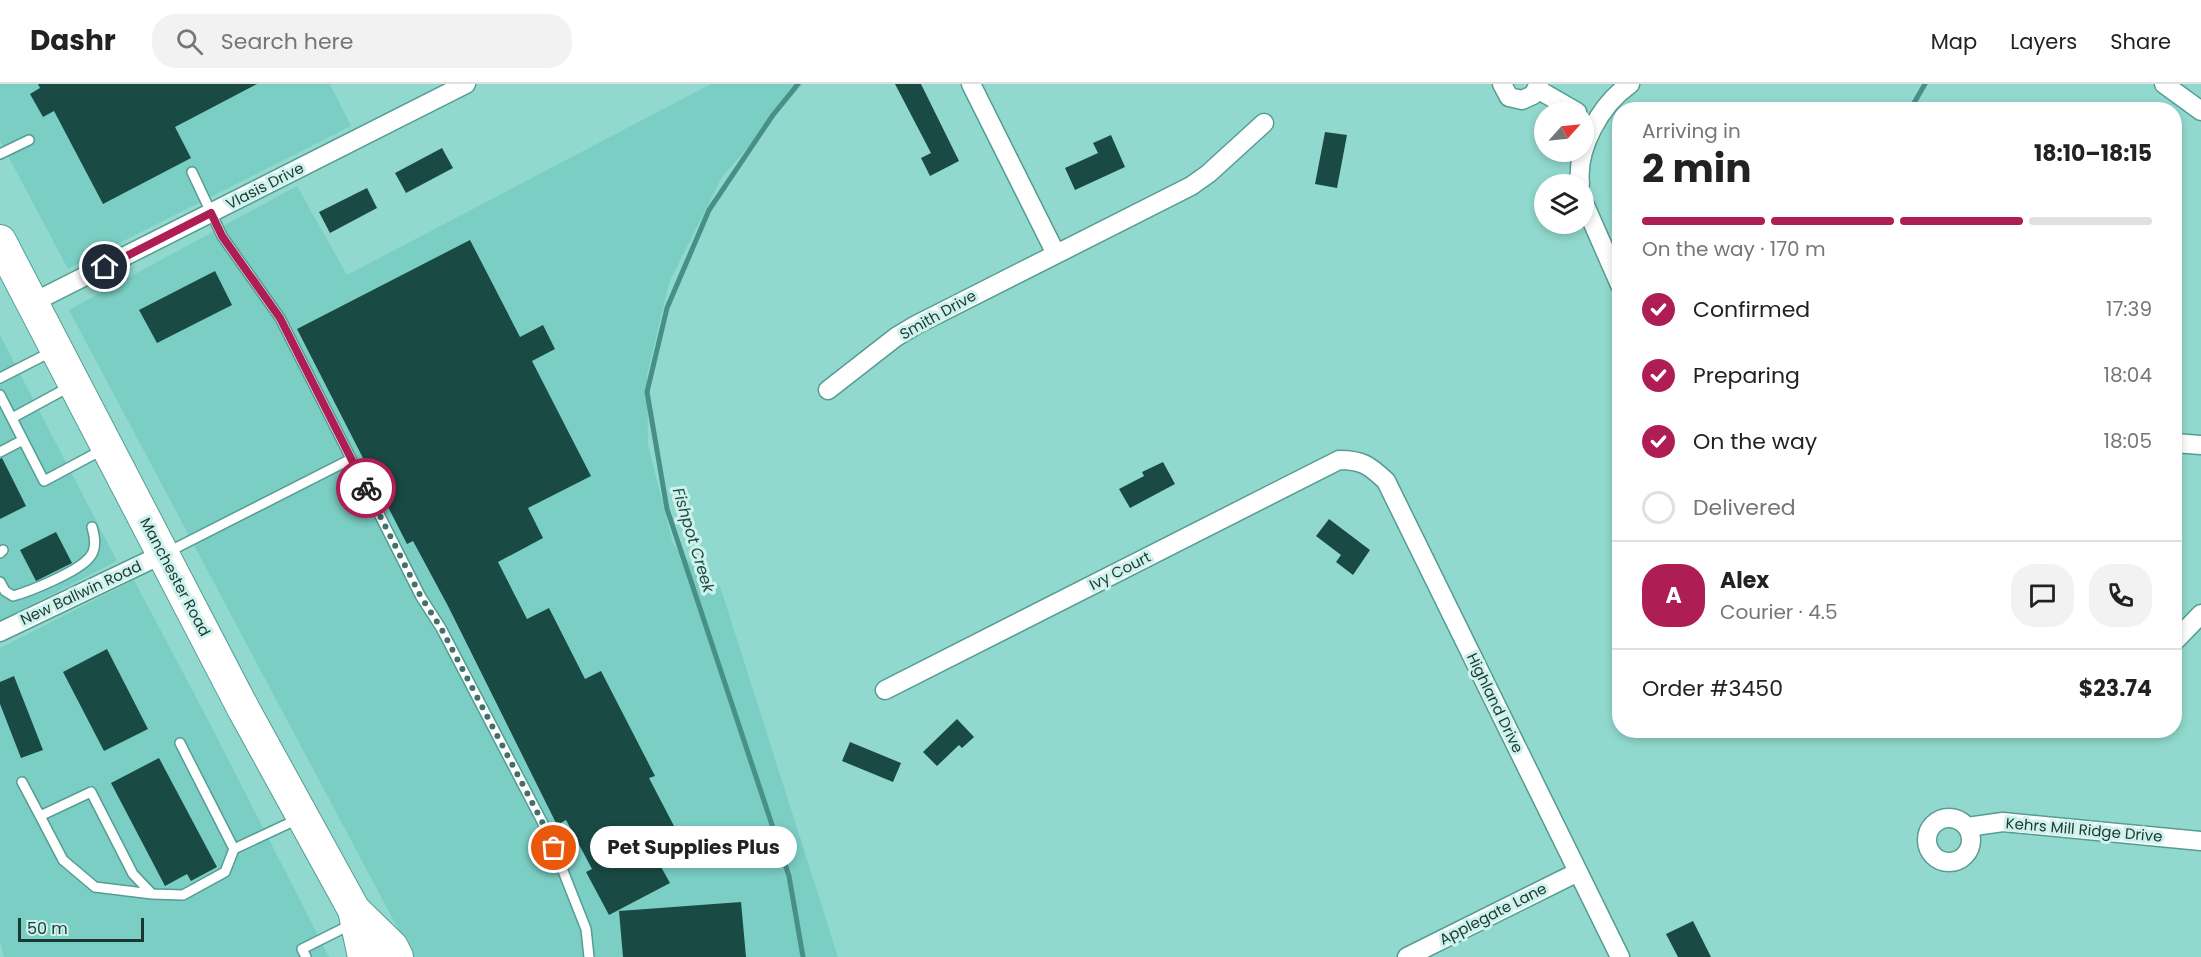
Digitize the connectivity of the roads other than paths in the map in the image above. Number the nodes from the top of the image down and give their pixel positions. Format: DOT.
graph roads {
  1 [pos="466,84"];
  2 [pos="971,84"];
  3 [pos="1502,84"];
  4 [pos="1630,84"];
  5 [pos="2164,84"];
  6 [pos="1538,87"];
  7 [pos="1561,102"];
  8 [pos="2201,111"];
  9 [pos="1594,116"];
  10 [pos="1264,123"];
  11 [pos="29,140"];
  12 [pos="0,154"];
  13 [pos="192,172"];
  14 [pos="211,213"];
  15 [pos="1594,226"];
  16 [pos="0,241"];
  17 [pos="1055,252"];
  18 [pos="1612,267"];
  19 [pos="32,303"];
  20 [pos="56,349"];
  21 [pos="0,378"];
  22 [pos="74,384"];
  23 [pos="828,390"];
  24 [pos="0,395"];
  25 [pos="12,418"];
  26 [pos="23,440"];
  27 [pos="2182,444"];
  28 [pos="2201,445"];
  29 [pos="107,448"];
  30 [pos="0,452"];
  31 [pos="351,459"];
  32 [pos="1357,460"];
  33 [pos="92,527"];
  34 [pos="163,554"];
  35 [pos="0,582"];
  36 [pos="2201,614"];
  37 [pos="0,632"];
  38 [pos="2182,634"];
  39 [pos="885,690"];
  40 [pos="180,743"];
  41 [pos="22,783"];
  42 [pos="40,816"];
  43 [pos="303,816"];
  44 [pos="1967,827"];
  45 [pos="2201,841"];
  46 [pos="234,849"];
  47 [pos="1578,872"];
  48 [pos="152,894"];
  49 [pos="356,916"];
  50 [pos="306,957"];
  51 [pos="364,957"];
  52 [pos="397,957"];
  53 [pos="589,957"];
  54 [pos="1407,957"];
  55 [pos="1620,957"];
  1 -- 14 [label="street, Vlasis Drive"];
  2 -- 17 [label="street"];
  3 -- 6 [label="street"];
  4 -- 9 [label="street"];
  5 -- 8 [label="street"];
  6 -- 7 [label="street"];
  10 -- 17 [label="street, Smith Drive"];
  11 -- 12 [label="lane"];
  13 -- 14 [label="lane"];
  14 -- 19 [label="street, Vlasis Drive"];
  14 -- 31 [label="lane"];
  15 -- 18 [label="street"];
  16 -- 19 [label="highway, Manchester Road"];
  17 -- 23 [label="street, Smith Drive"];
  19 -- 20 [label="highway, Manchester Road"];
  20 -- 21 [label="lane"];
  20 -- 22 [label="highway, Manchester Road"];
  22 -- 25 [label="lane"];
  22 -- 29 [label="highway, Manchester Road"];
  24 -- 25 [label="lane"];
  25 -- 26 [label="lane"];
  26 -- 29 [label="lane"];
  26 -- 30 [label="lane"];
  27 -- 28 [label="street"];
  29 -- 34 [label="highway, Manchester Road"];
  31 -- 34 [label="lane"];
  31 -- 53 [label="lane"];
  32 -- 39 [label="street, Ivy Court"];
  32 -- 47 [label="street, Highland Drive"];
  33 -- 35 [label="lane"];
  34 -- 37 [label="street, New Ballwin Road"];
  34 -- 43 [label="highway, Manchester Road"];
  36 -- 38 [label="street"];
  40 -- 46 [label="lane"];
  41 -- 42 [label="lane"];
  42 -- 48 [label="lane"];
  42 -- 48 [label="lane"];
  43 -- 46 [label="lane"];
  43 -- 49 [label="highway, Manchester Road"];
  44 -- 45 [label="street, Kehrs Mill Ridge Drive"];
  46 -- 48 [label="lane"];
  47 -- 54 [label="street, Applegate Lane"];
  47 -- 55 [label="street, Highland Drive"];
  49 -- 50 [label="lane"];
  49 -- 51 [label="highway, Manchester Road"];
  49 -- 52 [label="highway, Manchester Road"];
}
